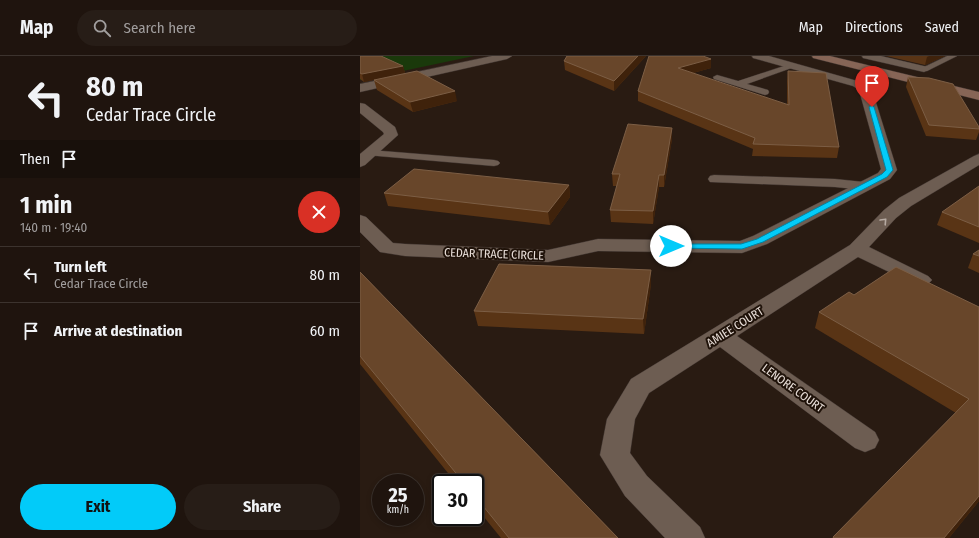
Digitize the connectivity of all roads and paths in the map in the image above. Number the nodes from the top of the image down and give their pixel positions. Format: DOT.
graph roads {
  1 [pos="507,56"];
  2 [pos="757,56"];
  3 [pos="818,56"];
  4 [pos="867,56"];
  5 [pos="953,56"];
  6 [pos="792,66"];
  7 [pos="924,69"];
  8 [pos="717,77"];
  9 [pos="738,84"];
  10 [pos="360,88"];
  11 [pos="765,92"];
  12 [pos="979,96"];
  13 [pos="360,107"];
  14 [pos="365,158"];
  15 [pos="979,159"];
  16 [pos="494,163"];
  17 [pos="714,179"];
  18 [pos="864,186"];
  19 [pos="360,221"];
  20 [pos="857,249"];
  21 [pos="936,287"];
  22 [pos="721,336"];
  23 [pos="865,440"];
  24 [pos="688,538"];
  1 -- 10 [label="street"];
  2 -- 6 [label="street, CEDAR TRACE CIRCLE"];
  3 -- 6 [label="street"];
  3 -- 12 [label="street"];
  4 -- 7 [label="street"];
  5 -- 7 [label="lane"];
  6 -- 9 [label="lane"];
  6 -- 18 [label="street, CEDAR TRACE CIRCLE"];
  8 -- 9 [label="lane"];
  9 -- 11 [label="lane"];
  13 -- 14 [label="street"];
  14 -- 16 [label="lane"];
  20 -- 15 [label="street, AMIEE COURT, one-way"];
  17 -- 18 [label="lane"];
  18 -- 19 [label="street, CEDAR TRACE CIRCLE"];
  20 -- 21 [label="street"];
  20 -- 22 [label="street, AMIEE COURT"];
  22 -- 23 [label="street, LENORE COURT"];
  22 -- 24 [label="street, AMIEE COURT"];
}
